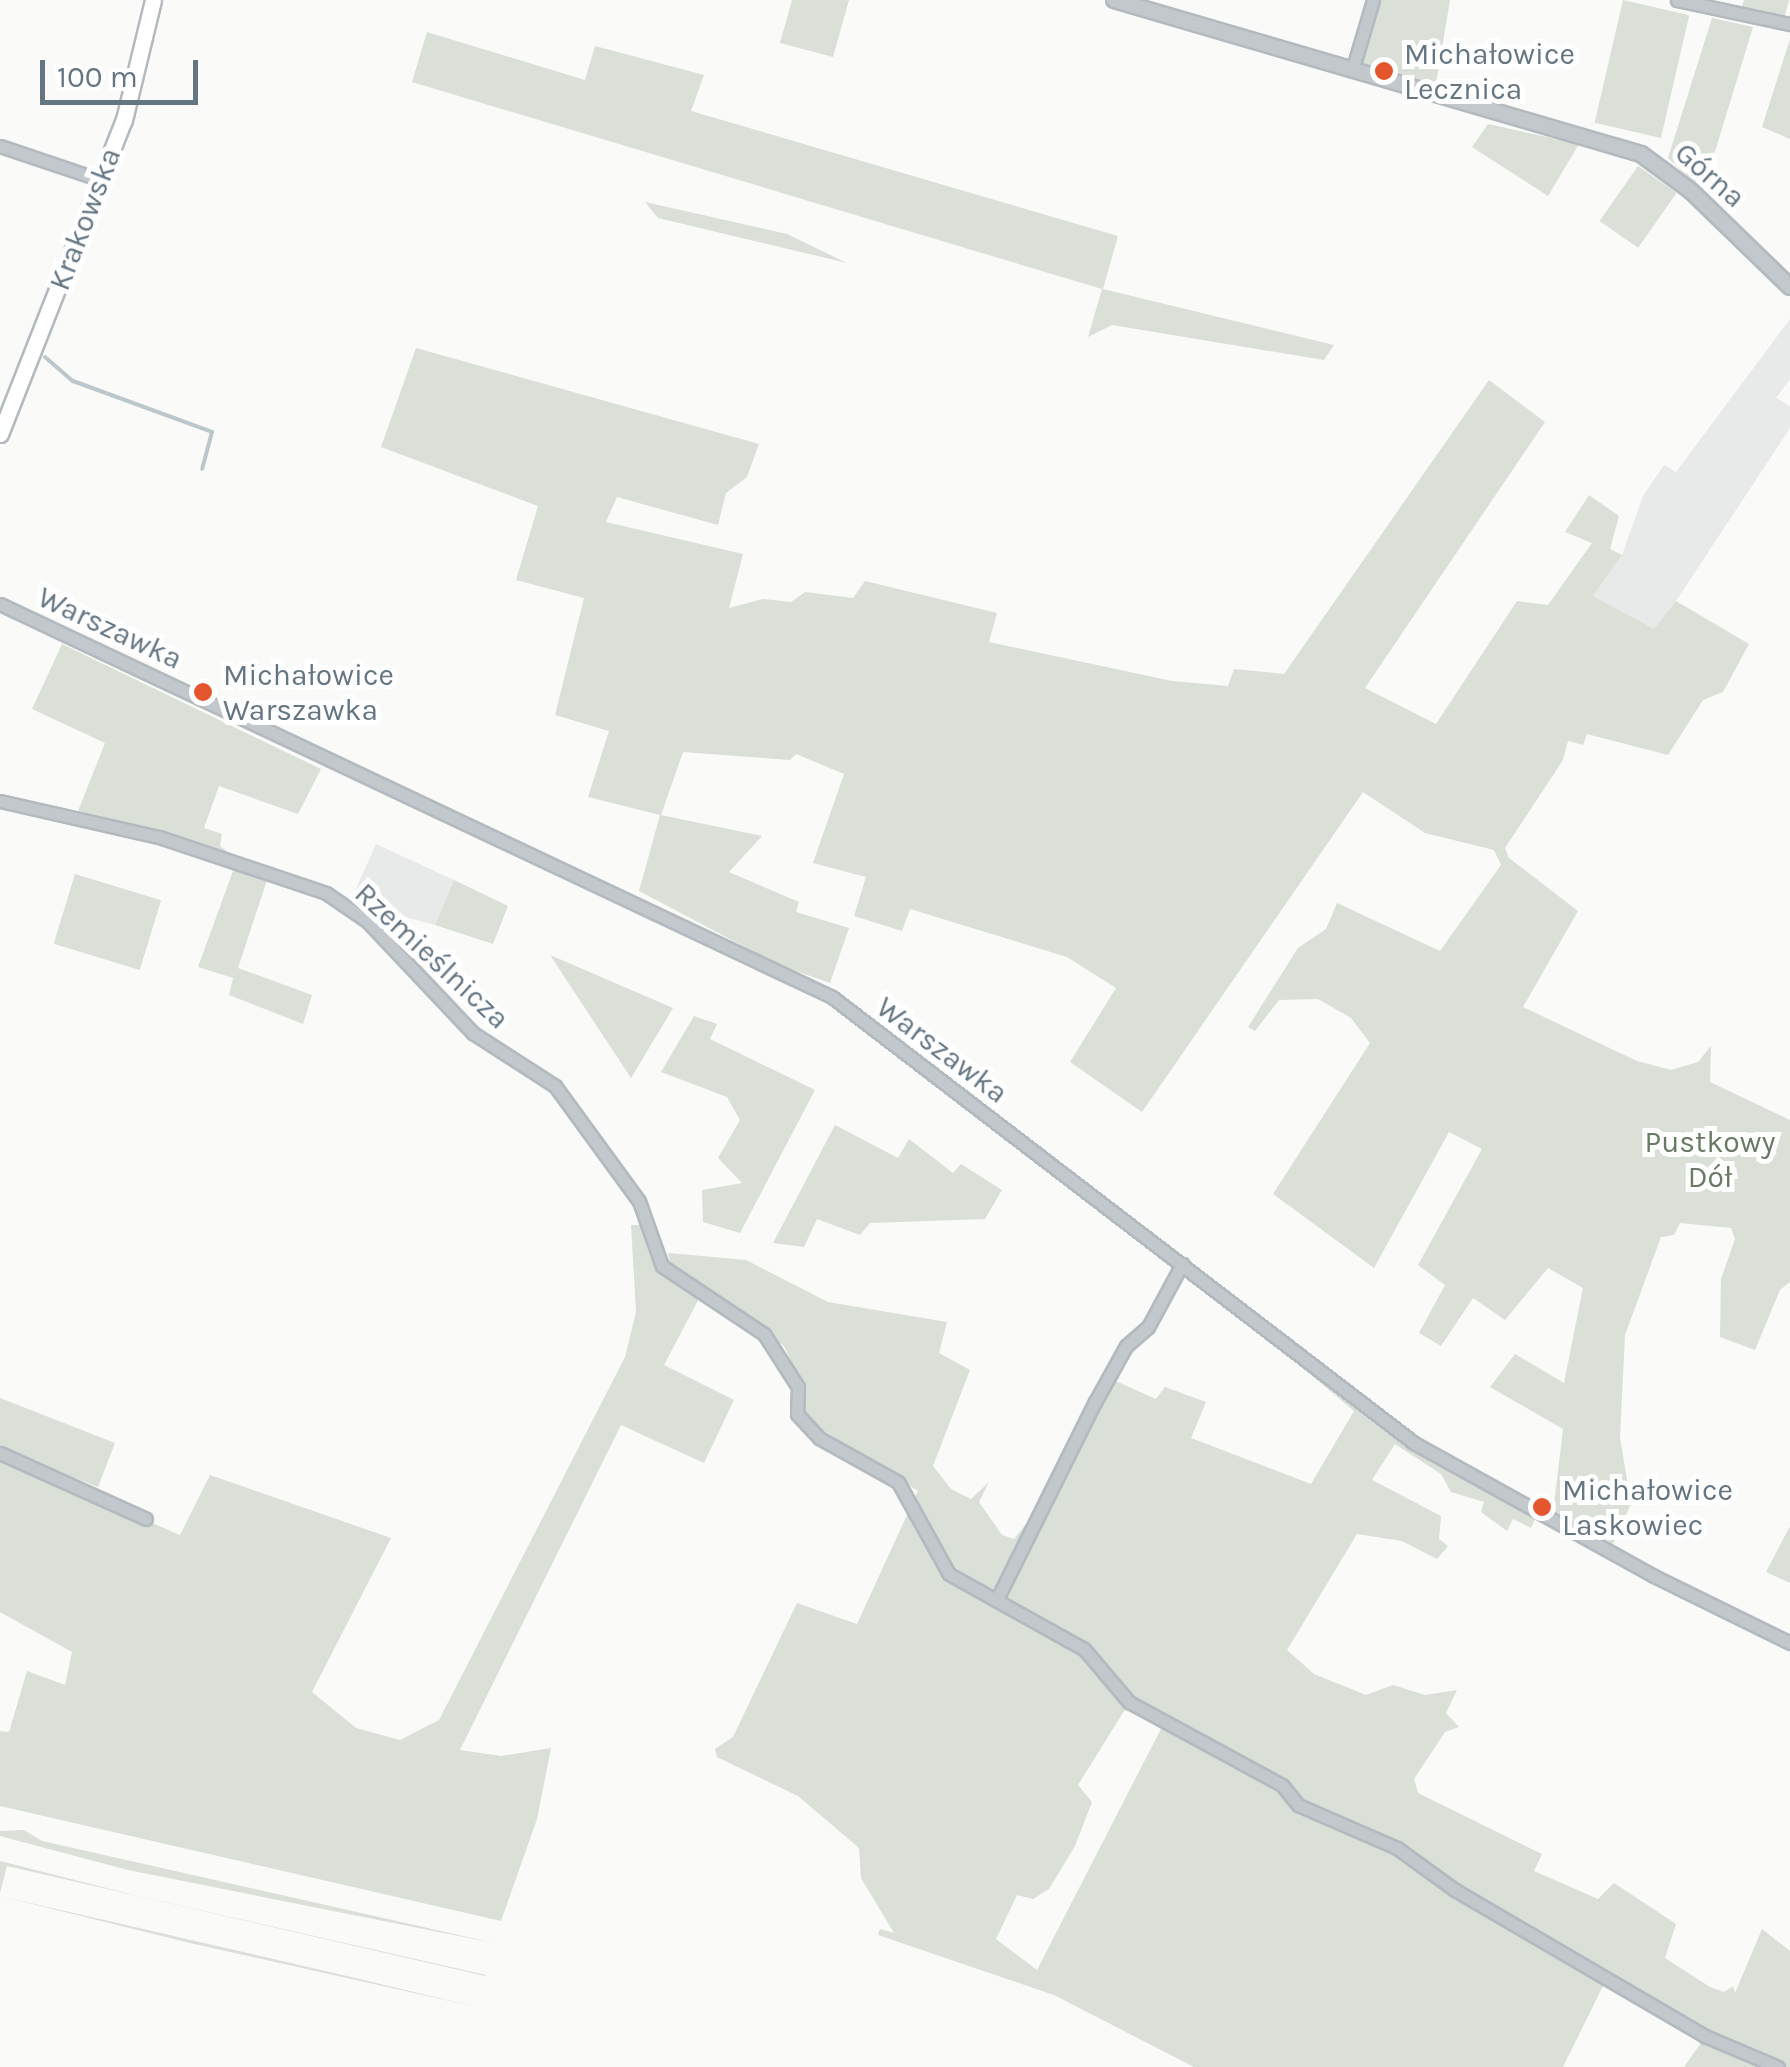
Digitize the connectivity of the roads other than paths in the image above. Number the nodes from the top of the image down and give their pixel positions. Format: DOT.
graph roads {
  1 [pos="153,0"];
  2 [pos="1114,0"];
  3 [pos="1373,0"];
  4 [pos="1676,0"];
  5 [pos="1790,24"];
  6 [pos="1352,71"];
  7 [pos="0,146"];
  8 [pos="101,180"];
  9 [pos="1790,288"];
  10 [pos="0,434"];
  11 [pos="0,604"];
  12 [pos="0,801"];
  13 [pos="1182,1264"];
  14 [pos="0,1452"];
  15 [pos="146,1519"];
  16 [pos="998,1598"];
  17 [pos="1790,1643"];
  18 [pos="1778,2067"];
  1 -- 8 [label="main road, Krakowska"];
  2 -- 6 [label="street, Górna"];
  3 -- 6 [label="street"];
  4 -- 5 [label="street"];
  6 -- 9 [label="street, Górna"];
  7 -- 8 [label="street"];
  8 -- 10 [label="main road, Krakowska"];
  11 -- 13 [label="street, Warszawka"];
  12 -- 16 [label="street, Rzemieślnicza"];
  13 -- 16 [label="street"];
  13 -- 17 [label="street, Warszawka"];
  14 -- 15 [label="street"];
  16 -- 18 [label="street"];
}
